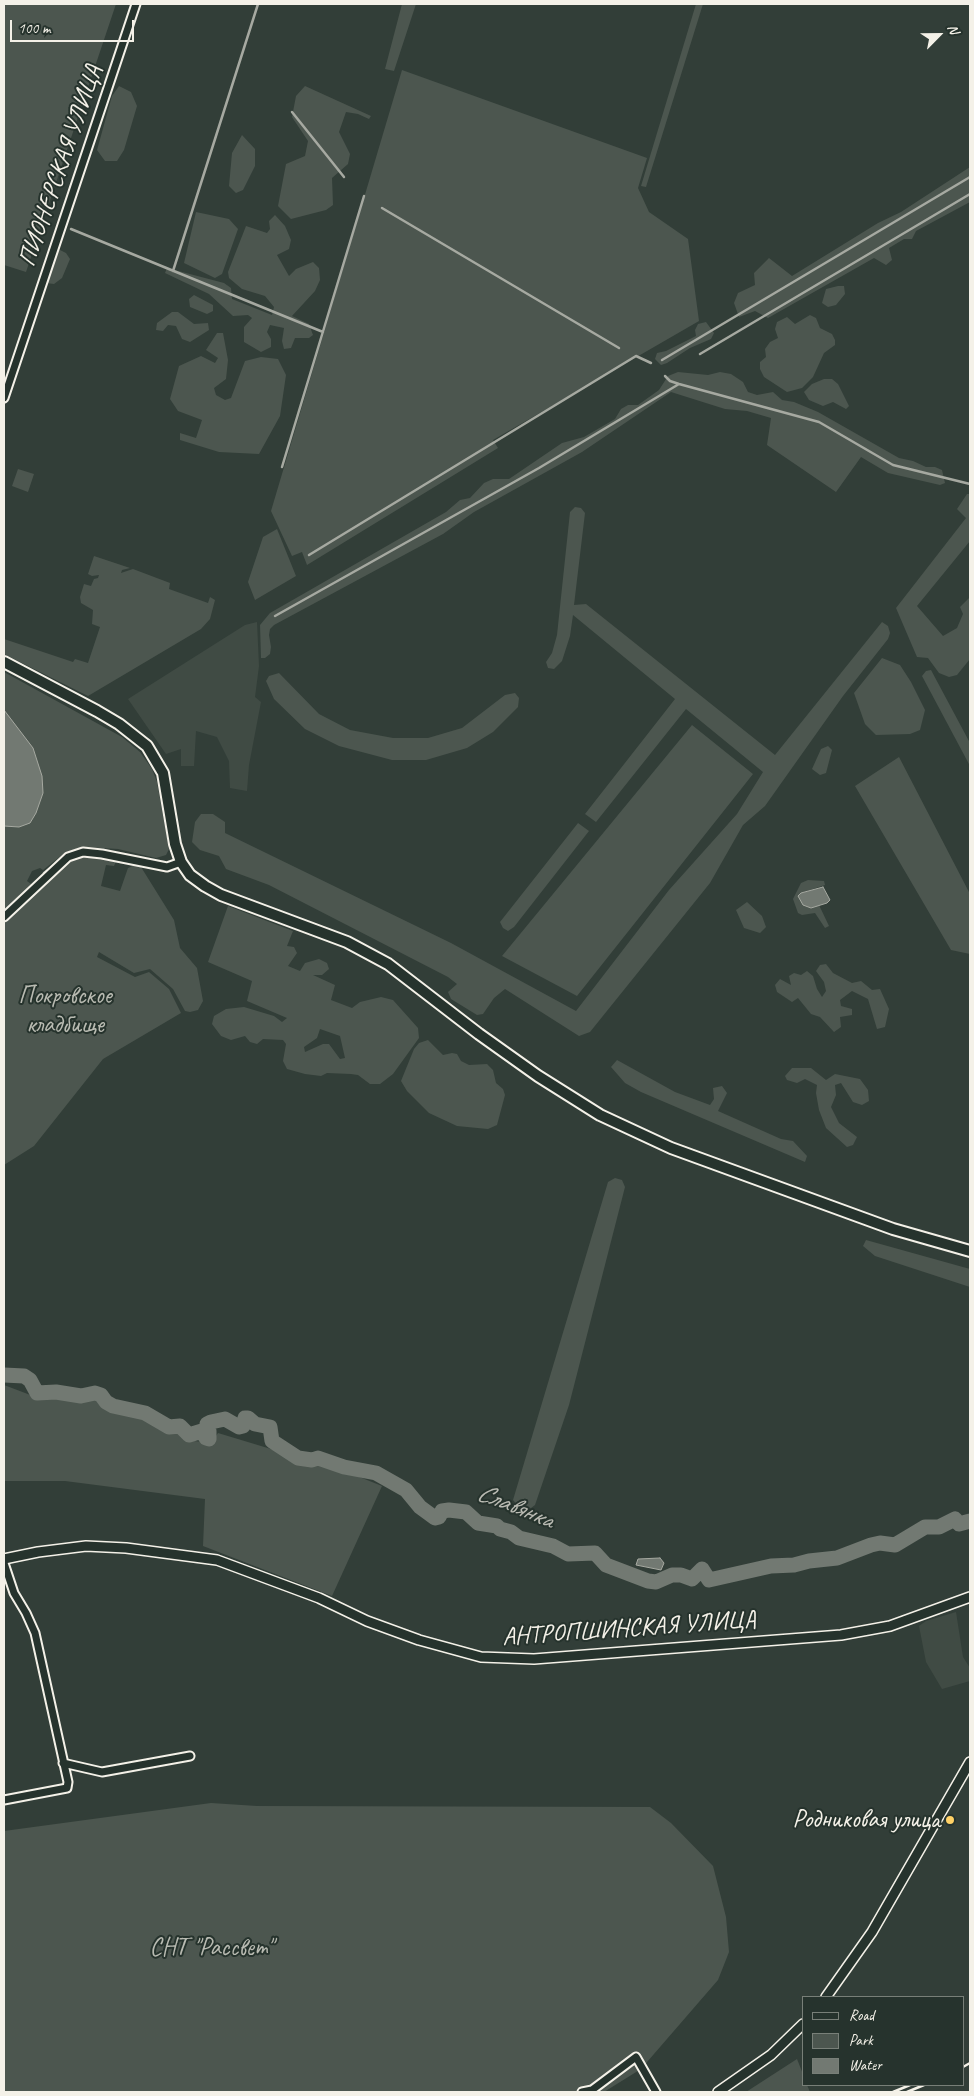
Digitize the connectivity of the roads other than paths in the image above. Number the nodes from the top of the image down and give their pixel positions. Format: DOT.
graph roads {
  1 [pos="136,4"];
  2 [pos="4,398"];
  3 [pos="4,662"];
  4 [pos="181,862"];
  5 [pos="4,917"];
  6 [pos="970,1250"];
  7 [pos="4,1560"];
  8 [pos="4,1563"];
  9 [pos="970,1597"];
  10 [pos="190,1756"];
  11 [pos="970,1762"];
  12 [pos="63,1763"];
  13 [pos="4,1800"];
  14 [pos="827,1996"];
  15 [pos="802,2025"];
  16 [pos="582,2092"];
  17 [pos="656,2092"];
  18 [pos="718,2092"];
  1 -- 2 [label="street, ПИОНЕРСКАЯ УЛИЦА"];
  3 -- 4 [label="main road"];
  4 -- 5 [label="street"];
  4 -- 6 [label="main road"];
  7 -- 9 [label="street, АНТРОПШИНСКАЯ УЛИЦА"];
  8 -- 12 [label="street"];
  10 -- 12 [label="street"];
  11 -- 14 [label="street"];
  12 -- 13 [label="street"];
  15 -- 18 [label="street"];
  16 -- 17 [label="street"];
}
